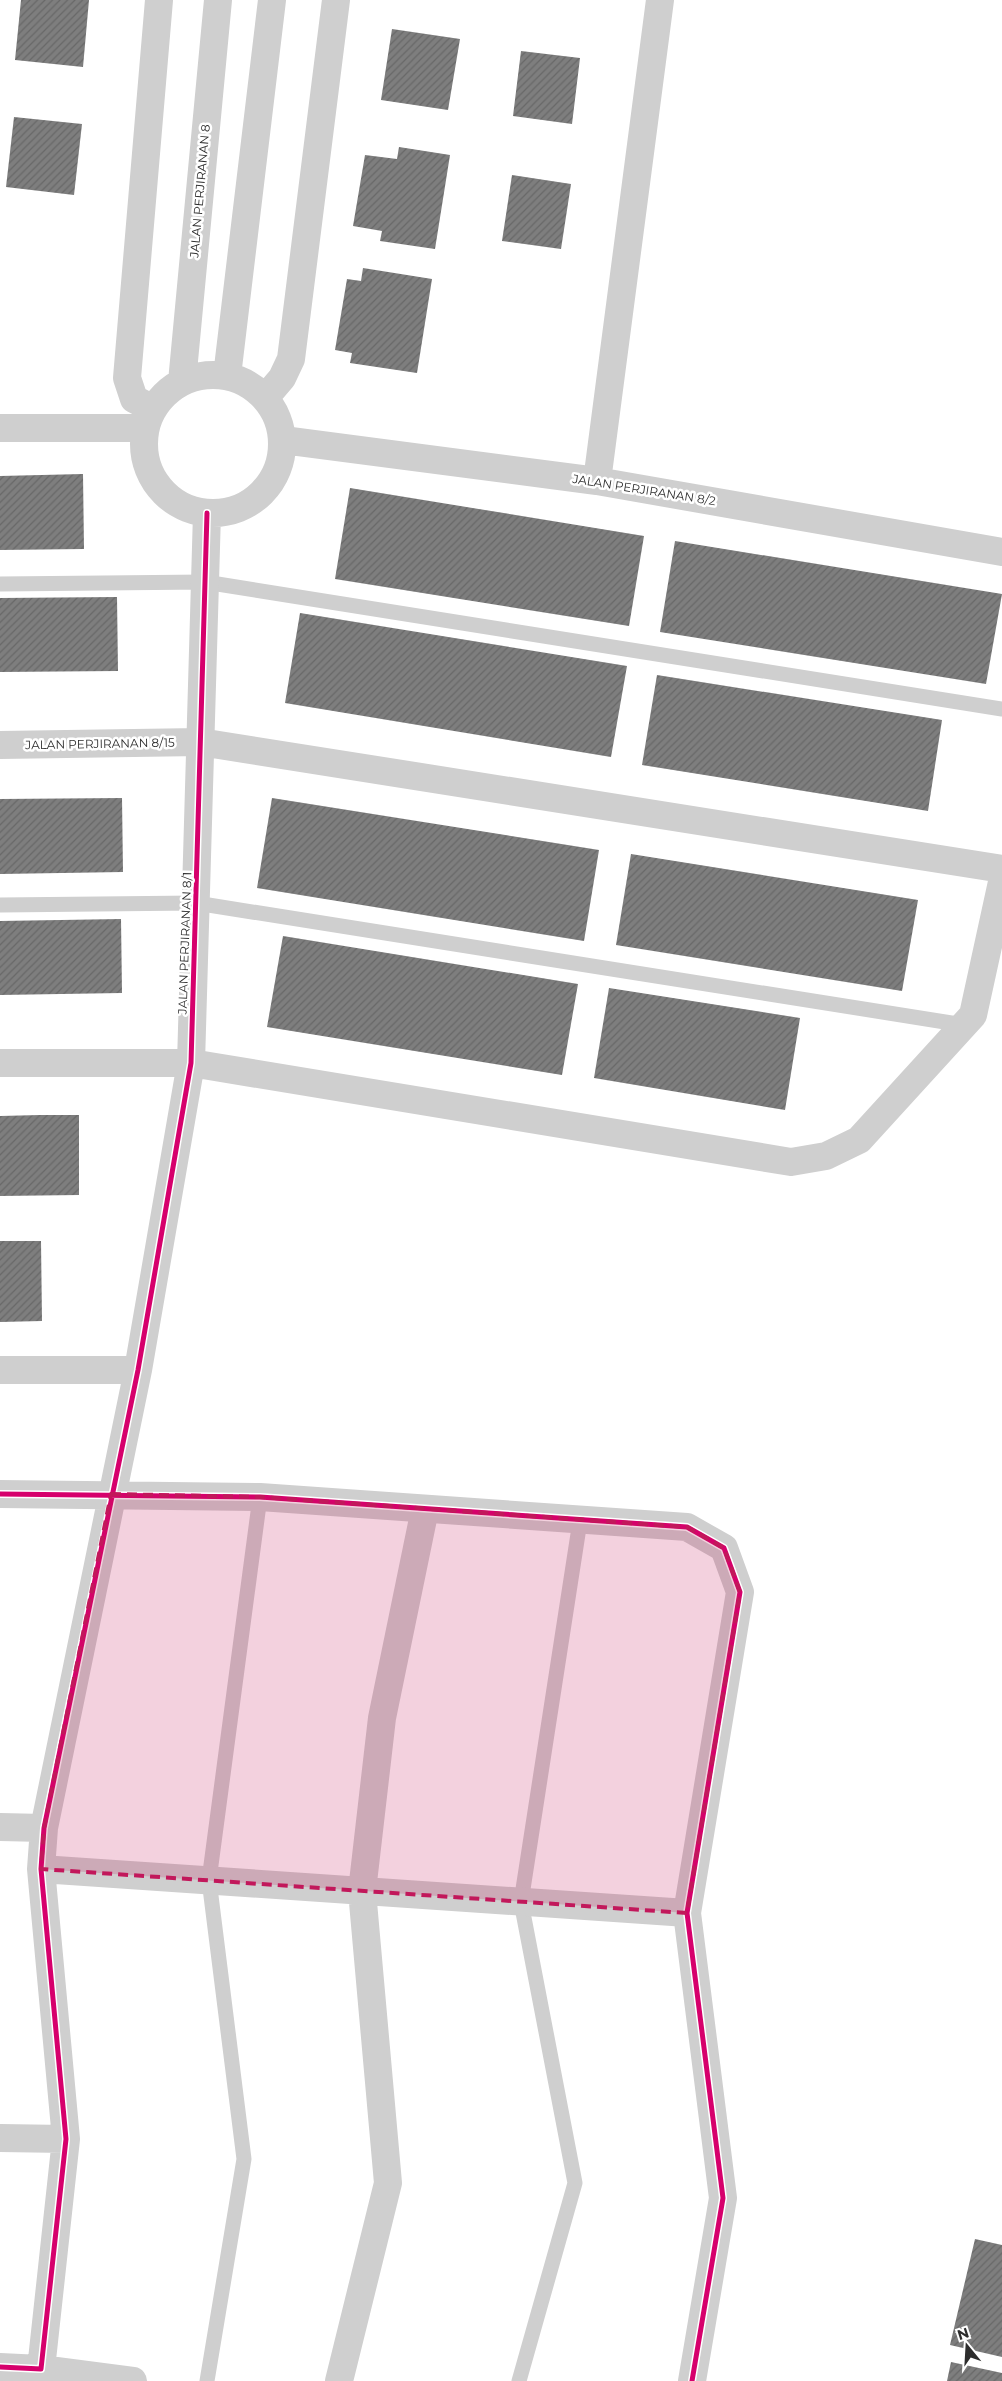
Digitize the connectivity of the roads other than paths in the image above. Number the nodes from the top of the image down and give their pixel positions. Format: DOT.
graph roads {
  1 [pos="159,0"];
  2 [pos="218,0"];
  3 [pos="272,0"];
  4 [pos="336,0"];
  5 [pos="660,0"];
  6 [pos="228,376"];
  7 [pos="182,382"];
  8 [pos="265,398"];
  9 [pos="149,418"];
  10 [pos="0,428"];
  11 [pos="283,440"];
  12 [pos="597,481"];
  13 [pos="206,513"];
  14 [pos="1002,552"];
  15 [pos="205,582"];
  16 [pos="0,584"];
  17 [pos="1002,709"];
  18 [pos="200,742"];
  19 [pos="0,745"];
  20 [pos="1002,869"];
  21 [pos="1002,882"];
  22 [pos="196,903"];
  23 [pos="0,905"];
  24 [pos="964,1024"];
  25 [pos="0,1063"];
  26 [pos="192,1063"];
  27 [pos="0,1370"];
  28 [pos="138,1370"];
  29 [pos="0,1494"];
  30 [pos="111,1494"];
  31 [pos="260,1497"];
  32 [pos="425,1509"];
  33 [pos="580,1521"];
  34 [pos="0,1827"];
  35 [pos="44,1828"];
  36 [pos="41,1869"];
  37 [pos="209,1880"];
  38 [pos="362,1891"];
  39 [pos="521,1902"];
  40 [pos="687,1913"];
  41 [pos="0,2138"];
  42 [pos="66,2139"];
  43 [pos="0,2367"];
  44 [pos="41,2375"];
  45 [pos="133,2381"];
  46 [pos="207,2381"];
  47 [pos="339,2381"];
  48 [pos="519,2381"];
  49 [pos="692,2381"];
  1 -- 9 [label="street"];
  2 -- 7 [label="street, JALAN PERJIRANAN 8"];
  3 -- 6 [label="street"];
  4 -- 8 [label="street"];
  5 -- 12 [label="street"];
  6 -- 7 [label="street"];
  6 -- 8 [label="street"];
  7 -- 9 [label="street"];
  8 -- 11 [label="street"];
  9 -- 10 [label="street"];
  9 -- 13 [label="street"];
  11 -- 12 [label="street, JALAN PERJIRANAN 8/2"];
  11 -- 13 [label="street"];
  12 -- 14 [label="street, JALAN PERJIRANAN 8/2"];
  13 -- 15 [label="street, JALAN PERJIRANAN 8/1"];
  15 -- 16 [label="lane"];
  15 -- 17 [label="lane"];
  15 -- 18 [label="street, JALAN PERJIRANAN 8/1"];
  18 -- 19 [label="street, JALAN PERJIRANAN 8/15"];
  18 -- 20 [label="street, JALAN PERJIRANAN 8/15"];
  18 -- 22 [label="street, JALAN PERJIRANAN 8/1"];
  21 -- 24 [label="street"];
  22 -- 23 [label="lane"];
  22 -- 24 [label="lane"];
  22 -- 26 [label="street, JALAN PERJIRANAN 8/1"];
  24 -- 26 [label="street"];
  25 -- 26 [label="street"];
  26 -- 28 [label="street, JALAN PERJIRANAN 8/1"];
  27 -- 28 [label="street"];
  28 -- 30 [label="street, JALAN PERJIRANAN 8/1"];
  29 -- 30 [label="street"];
  30 -- 31 [label="street"];
  30 -- 35 [label="street, JALAN PERJIRANAN 8/1"];
  31 -- 32 [label="street"];
  31 -- 37 [label="lane"];
  32 -- 33 [label="street"];
  32 -- 38 [label="street"];
  33 -- 39 [label="lane"];
  33 -- 40 [label="street"];
  34 -- 35 [label="street"];
  35 -- 36 [label="street, JALAN PERJIRANAN 8/1"];
  36 -- 37 [label="street"];
  36 -- 42 [label="street, JALAN PERJIRANAN 8/1"];
  37 -- 38 [label="street"];
  37 -- 46 [label="lane"];
  38 -- 39 [label="street"];
  38 -- 47 [label="street"];
  39 -- 40 [label="street"];
  39 -- 48 [label="lane"];
  40 -- 49 [label="street"];
  41 -- 42 [label="street"];
  42 -- 44 [label="street, JALAN PERJIRANAN 8/1"];
  43 -- 44 [label="street"];
  44 -- 45 [label="street"];
}
